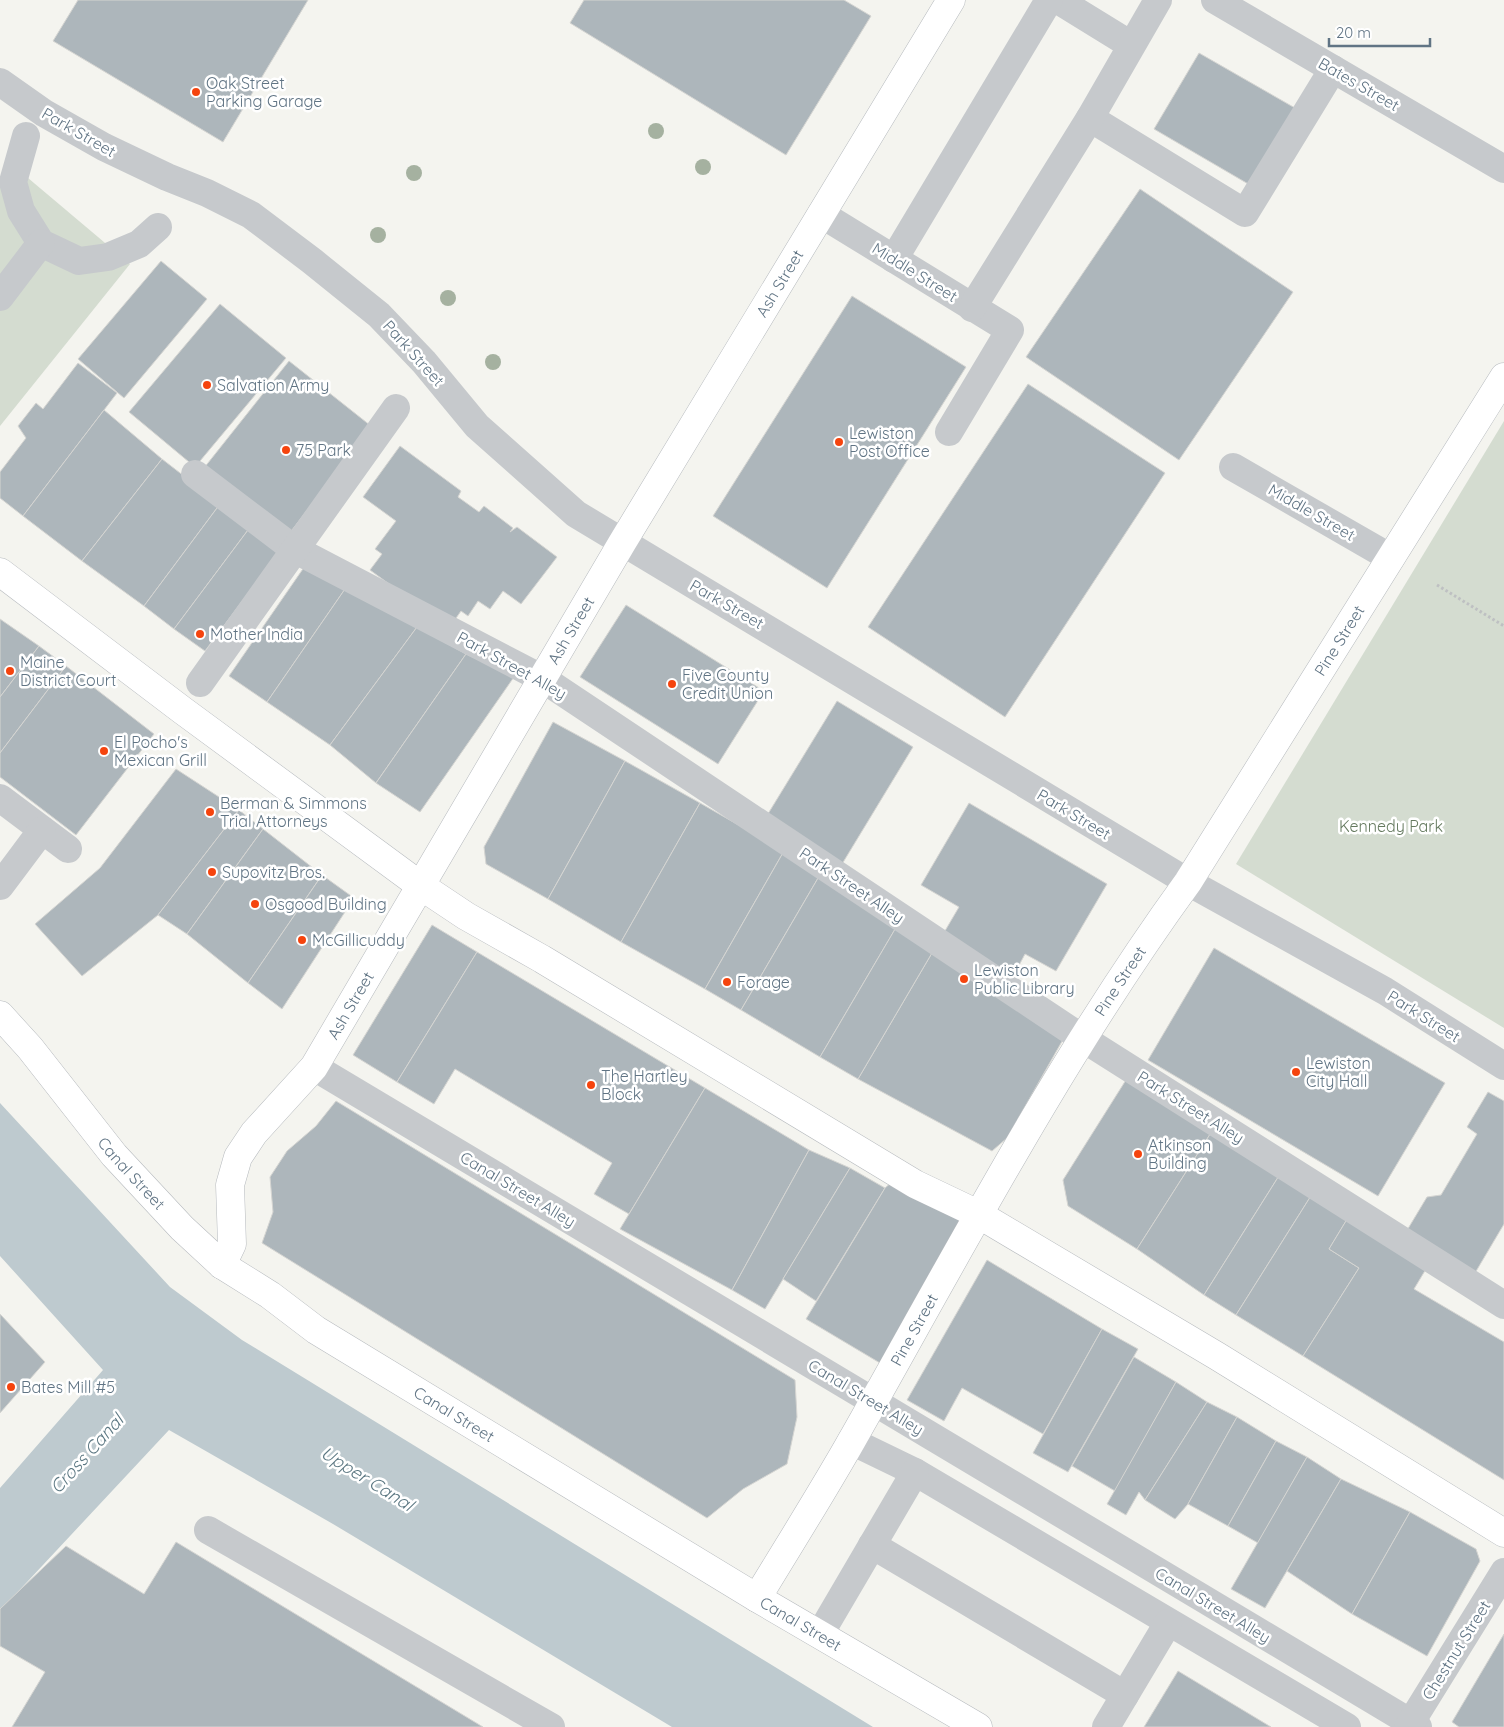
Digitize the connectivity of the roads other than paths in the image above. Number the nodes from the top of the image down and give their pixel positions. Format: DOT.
graph roads {
  1 [pos="951,0"];
  2 [pos="1049,0"];
  3 [pos="1058,0"];
  4 [pos="1158,0"];
  5 [pos="1215,0"];
  6 [pos="1131,45"];
  7 [pos="1333,69"];
  8 [pos="0,82"];
  9 [pos="1090,118"];
  10 [pos="26,136"];
  11 [pos="1504,169"];
  12 [pos="821,214"];
  13 [pos="158,227"];
  14 [pos="41,244"];
  15 [pos="894,259"];
  16 [pos="0,297"];
  17 [pos="972,308"];
  18 [pos="1504,377"];
  19 [pos="396,408"];
  20 [pos="949,432"];
  21 [pos="1233,467"];
  22 [pos="195,474"];
  23 [pos="622,543"];
  24 [pos="294,549"];
  25 [pos="1391,558"];
  26 [pos="0,572"];
  27 [pos="543,679"];
  28 [pos="200,683"];
  29 [pos="0,798"];
  30 [pos="42,830"];
  31 [pos="68,849"];
  32 [pos="1188,882"];
  33 [pos="0,886"];
  34 [pos="420,886"];
  35 [pos="0,1016"];
  36 [pos="1082,1038"];
  37 [pos="1504,1066"];
  38 [pos="314,1067"];
  39 [pos="978,1214"];
  40 [pos="222,1265"];
  41 [pos="1504,1305"];
  42 [pos="873,1402"];
  43 [pos="852,1441"];
  44 [pos="915,1472"];
  45 [pos="208,1530"];
  46 [pos="1504,1533"];
  47 [pos="872,1545"];
  48 [pos="1504,1572"];
  49 [pos="757,1598"];
  50 [pos="1168,1623"];
  51 [pos="820,1634"];
  52 [pos="1125,1695"];
  53 [pos="1412,1726"];
  54 [pos="551,1727"];
  55 [pos="978,1727"];
  56 [pos="1106,1727"];
  57 [pos="1347,1727"];
  1 -- 12 [label="main road, Ash Street"];
  2 -- 15 [label="street"];
  3 -- 6 [label="street"];
  4 -- 6 [label="street"];
  5 -- 7 [label="street, Bates Street"];
  6 -- 9 [label="street"];
  7 -- 9 [label="street"];
  7 -- 11 [label="street, Bates Street"];
  8 -- 23 [label="street, Park Street"];
  9 -- 17 [label="street"];
  10 -- 14 [label="street"];
  12 -- 15 [label="street, Middle Street"];
  12 -- 23 [label="main road, Ash Street"];
  13 -- 14 [label="street"];
  14 -- 16 [label="street"];
  15 -- 17 [label="street, Middle Street"];
  17 -- 20 [label="street, Middle Street"];
  18 -- 25 [label="main road, Pine Street"];
  19 -- 24 [label="street"];
  21 -- 25 [label="street, Middle Street"];
  22 -- 24 [label="street, Park Street Alley"];
  23 -- 27 [label="main road, Ash Street"];
  23 -- 32 [label="street, Park Street"];
  24 -- 27 [label="street, Park Street Alley"];
  24 -- 28 [label="street"];
  25 -- 32 [label="main road, Pine Street"];
  26 -- 34 [label="main road"];
  27 -- 34 [label="main road, Ash Street"];
  27 -- 36 [label="street, Park Street Alley"];
  29 -- 30 [label="street"];
  30 -- 31 [label="street"];
  30 -- 33 [label="street"];
  32 -- 36 [label="main road, Pine Street"];
  32 -- 37 [label="street, Park Street"];
  34 -- 38 [label="main road, Ash Street"];
  34 -- 39 [label="main road"];
  35 -- 40 [label="main road, Canal Street"];
  36 -- 39 [label="main road, Pine Street"];
  36 -- 41 [label="street, Park Street Alley"];
  38 -- 40 [label="main road, Ash Street"];
  38 -- 42 [label="street, Canal Street Alley"];
  39 -- 42 [label="main road, Pine Street"];
  39 -- 46 [label="main road"];
  40 -- 49 [label="main road, Canal Street"];
  42 -- 43 [label="main road, Pine Street"];
  42 -- 53 [label="street, Canal Street Alley"];
  43 -- 44 [label="street"];
  43 -- 49 [label="main road, Pine Street"];
  44 -- 47 [label="street"];
  44 -- 50 [label="street"];
  45 -- 54 [label="street"];
  47 -- 51 [label="street"];
  47 -- 52 [label="street"];
  48 -- 53 [label="street, Chestnut Street"];
  49 -- 51 [label="main road, Canal Street"];
  50 -- 52 [label="street"];
  50 -- 57 [label="street"];
  51 -- 55 [label="main road, Canal Street"];
  52 -- 56 [label="street"];
}
